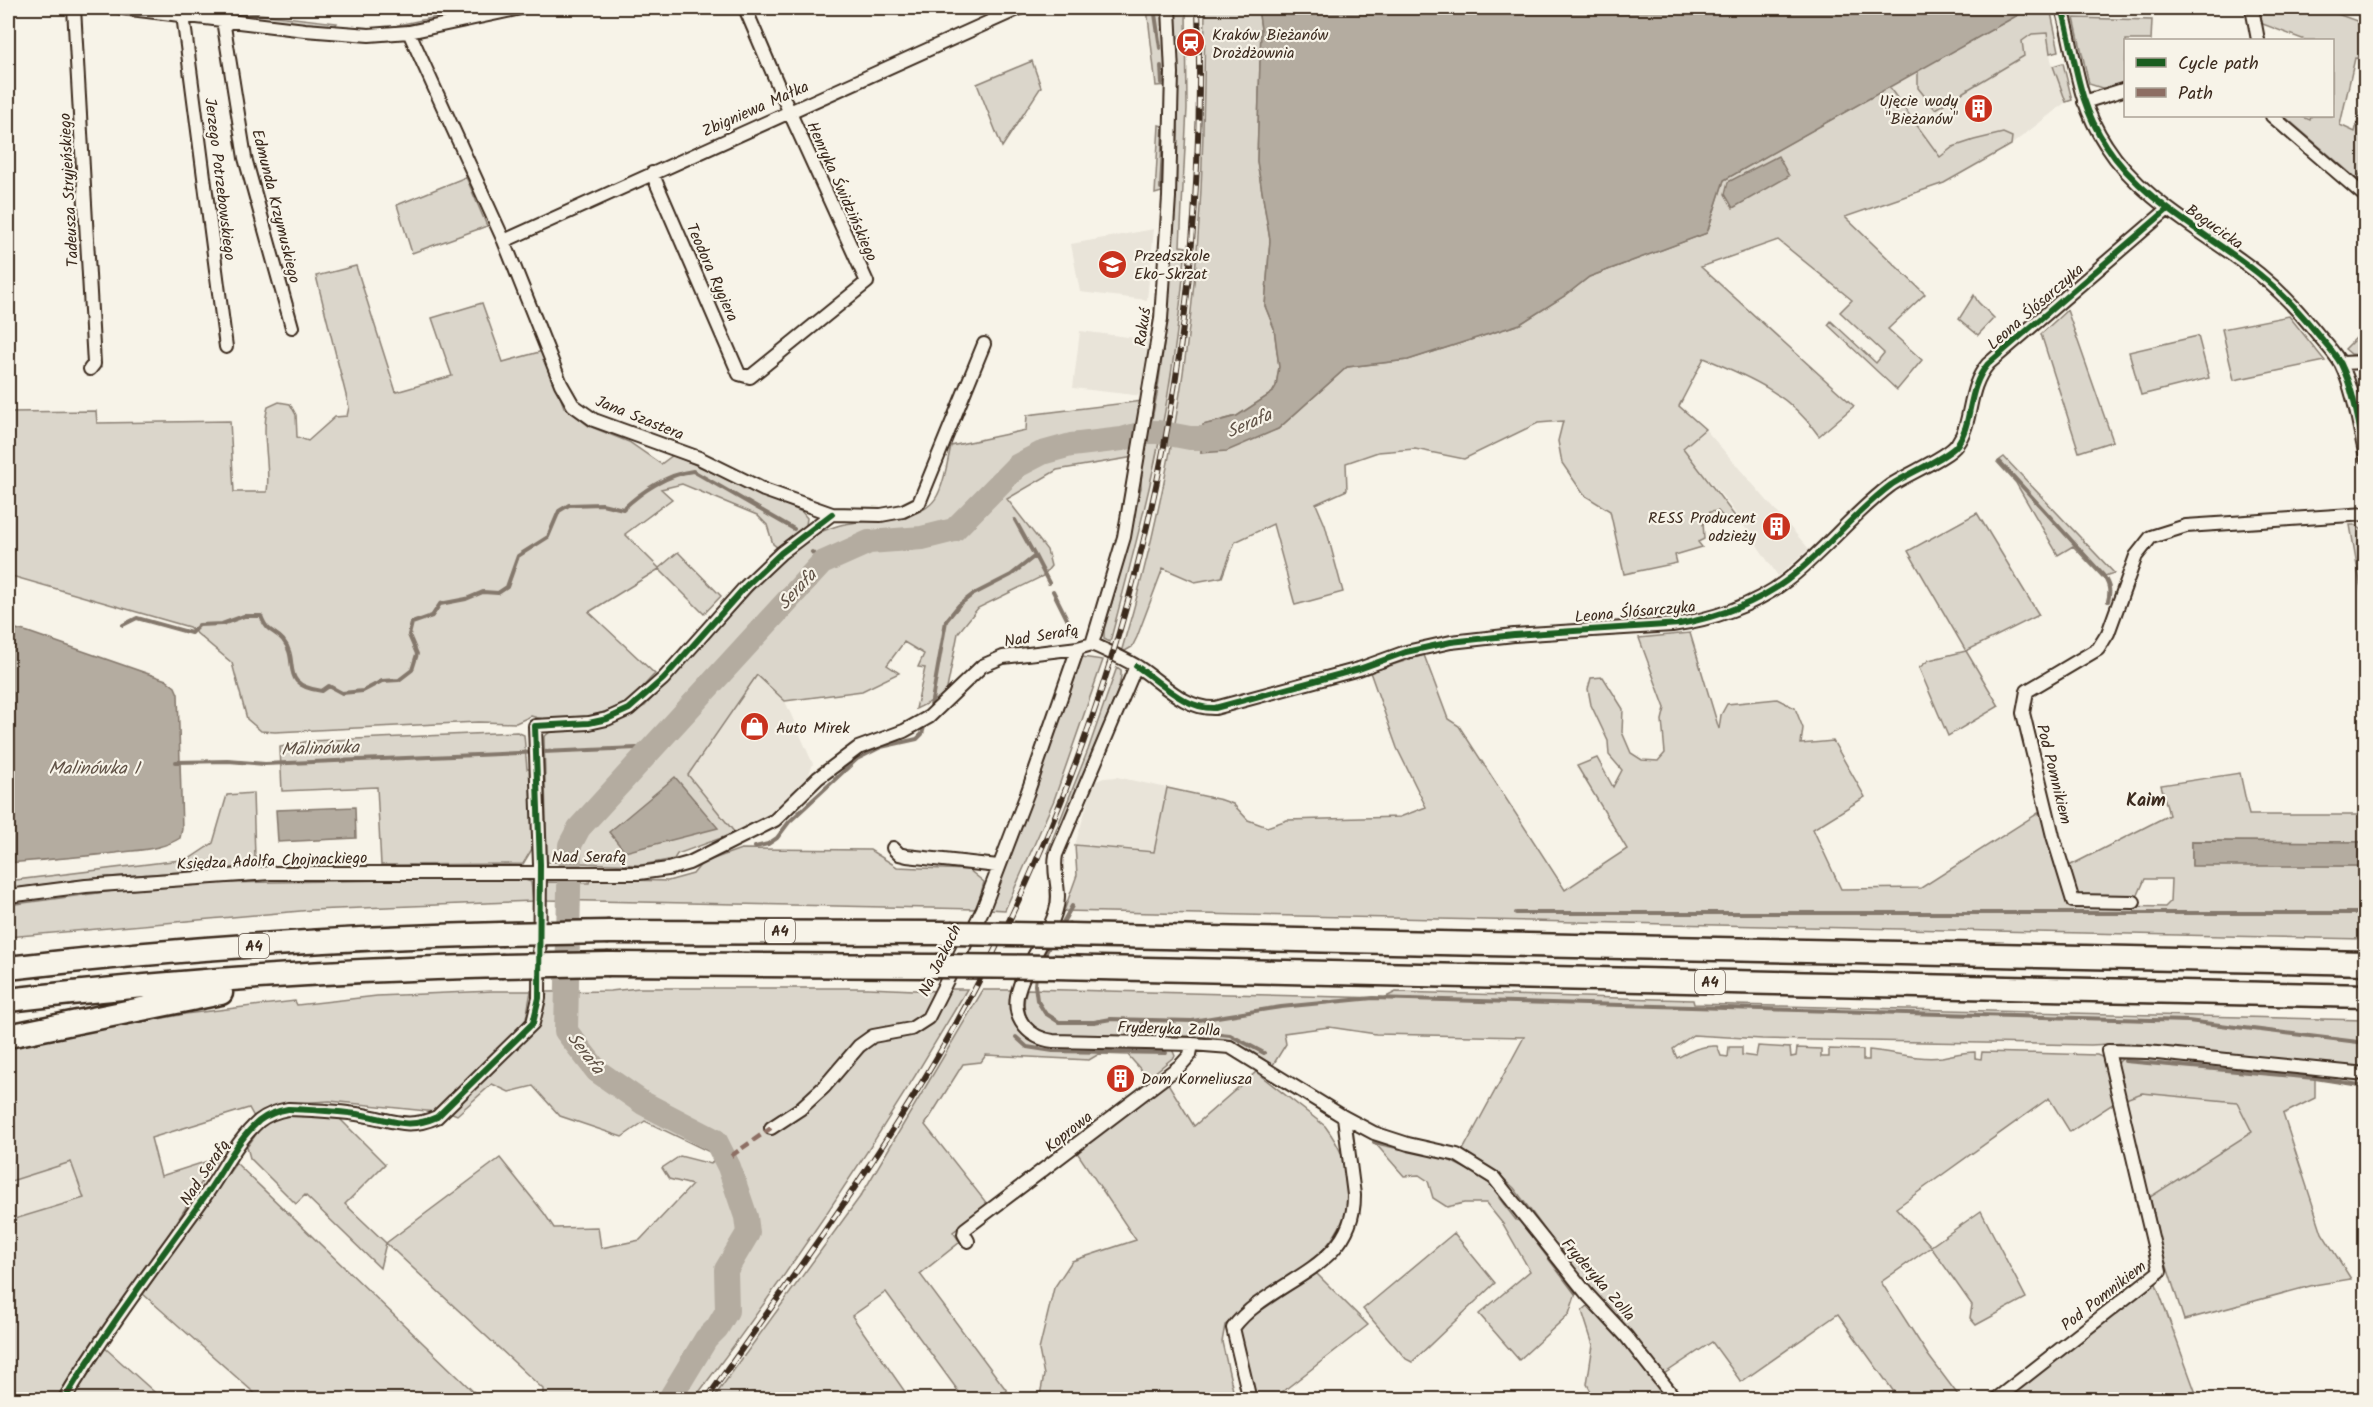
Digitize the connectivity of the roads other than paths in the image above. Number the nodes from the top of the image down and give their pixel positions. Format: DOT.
graph roads {
  1 [pos="74,8"];
  2 [pos="122,8"];
  3 [pos="515,8"];
  4 [pos="745,8"];
  5 [pos="1020,8"];
  6 [pos="1169,8"];
  7 [pos="2062,8"];
  8 [pos="2252,8"];
  9 [pos="183,15"];
  10 [pos="224,20"];
  11 [pos="409,32"];
  12 [pos="2258,39"];
  13 [pos="2124,90"];
  14 [pos="2084,102"];
  15 [pos="789,111"];
  16 [pos="2273,117"];
  17 [pos="652,173"];
  18 [pos="2366,197"];
  19 [pos="2168,209"];
  20 [pos="504,241"];
  21 [pos="292,327"];
  22 [pos="984,344"];
  23 [pos="226,347"];
  24 [pos="2366,362"];
  25 [pos="2341,363"];
  26 [pos="90,369"];
  27 [pos="750,377"];
  28 [pos="2366,457"];
  29 [pos="832,514"];
  30 [pos="2366,514"];
  31 [pos="1092,644"];
  32 [pos="1078,648"];
  33 [pos="1136,666"];
  34 [pos="893,848"];
  35 [pos="998,866"];
  36 [pos="545,872"];
  37 [pos="8,896"];
  38 [pos="2134,902"];
  39 [pos="2366,963"];
  40 [pos="8,968"];
  41 [pos="305,975"];
  42 [pos="2366,996"];
  43 [pos="8,1000"];
  44 [pos="8,1036"];
  45 [pos="1192,1044"];
  46 [pos="2366,1074"];
  47 [pos="1344,1117"];
  48 [pos="771,1128"];
  49 [pos="968,1241"];
  50 [pos="64,1400"];
  51 [pos="1250,1400"];
  52 [pos="1676,1400"];
  53 [pos="1995,1400"];
  1 -- 26 [label="street, Tadeusza Stryjeńskiego"];
  2 -- 9 [label="street"];
  3 -- 11 [label="street"];
  4 -- 15 [label="street, Henryka Świdzińskiego"];
  5 -- 15 [label="street, Zbigniewa Małka"];
  6 -- 31 [label="street, Rakuś"];
  7 -- 14 [label="street, Bogucicka"];
  8 -- 12 [label="street"];
  9 -- 10 [label="street"];
  9 -- 23 [label="street, Jerzego Potrzebowskiego"];
  10 -- 11 [label="street"];
  10 -- 21 [label="street, Edmunda Krzymuskiego"];
  11 -- 20 [label="street, Jana Szastera"];
  13 -- 14 [label="street"];
  14 -- 19 [label="street, Bogucicka"];
  15 -- 17 [label="street, Zbigniewa Małka"];
  15 -- 27 [label="street, Henryka Świdzińskiego"];
  16 -- 18 [label="street"];
  17 -- 20 [label="street, Zbigniewa Małka"];
  17 -- 27 [label="street, Teodora Rygiera"];
  19 -- 25 [label="street, Bogucicka"];
  19 -- 33 [label="street, Leona Ślósarczyka"];
  20 -- 29 [label="street, Jana Szastera"];
  22 -- 29 [label="street, Jana Szastera"];
  24 -- 25 [label="street"];
  25 -- 28 [label="street, Bogucicka"];
  29 -- 36 [label="street"];
  30 -- 38 [label="street, Pod Pomnikiem"];
  31 -- 32 [label="street, Nad Serafą"];
  31 -- 33 [label="street, Leona Ślósarczyka"];
  32 -- 35 [label="street, Na Jazkach"];
  32 -- 36 [label="street, Nad Serafą"];
  33 -- 45 [label="street, Fryderyka Zolla"];
  34 -- 35 [label="street"];
  35 -- 48 [label="street, Na Jazkach"];
  36 -- 37 [label="street, Księdza Adolfa Chojnackiego"];
  36 -- 50 [label="street, Nad Serafą"];
  39 -- 40 [label="highway, A4, bridge"];
  41 -- 42 [label="highway, A4, bridge"];
  41 -- 43 [label="highway, A4"];
  41 -- 44 [label="highway"];
  45 -- 47 [label="street, Fryderyka Zolla"];
  45 -- 49 [label="street, Koprowa"];
  46 -- 53 [label="street, Pod Pomnikiem"];
  47 -- 51 [label="street"];
  47 -- 52 [label="street, Fryderyka Zolla"];
}
